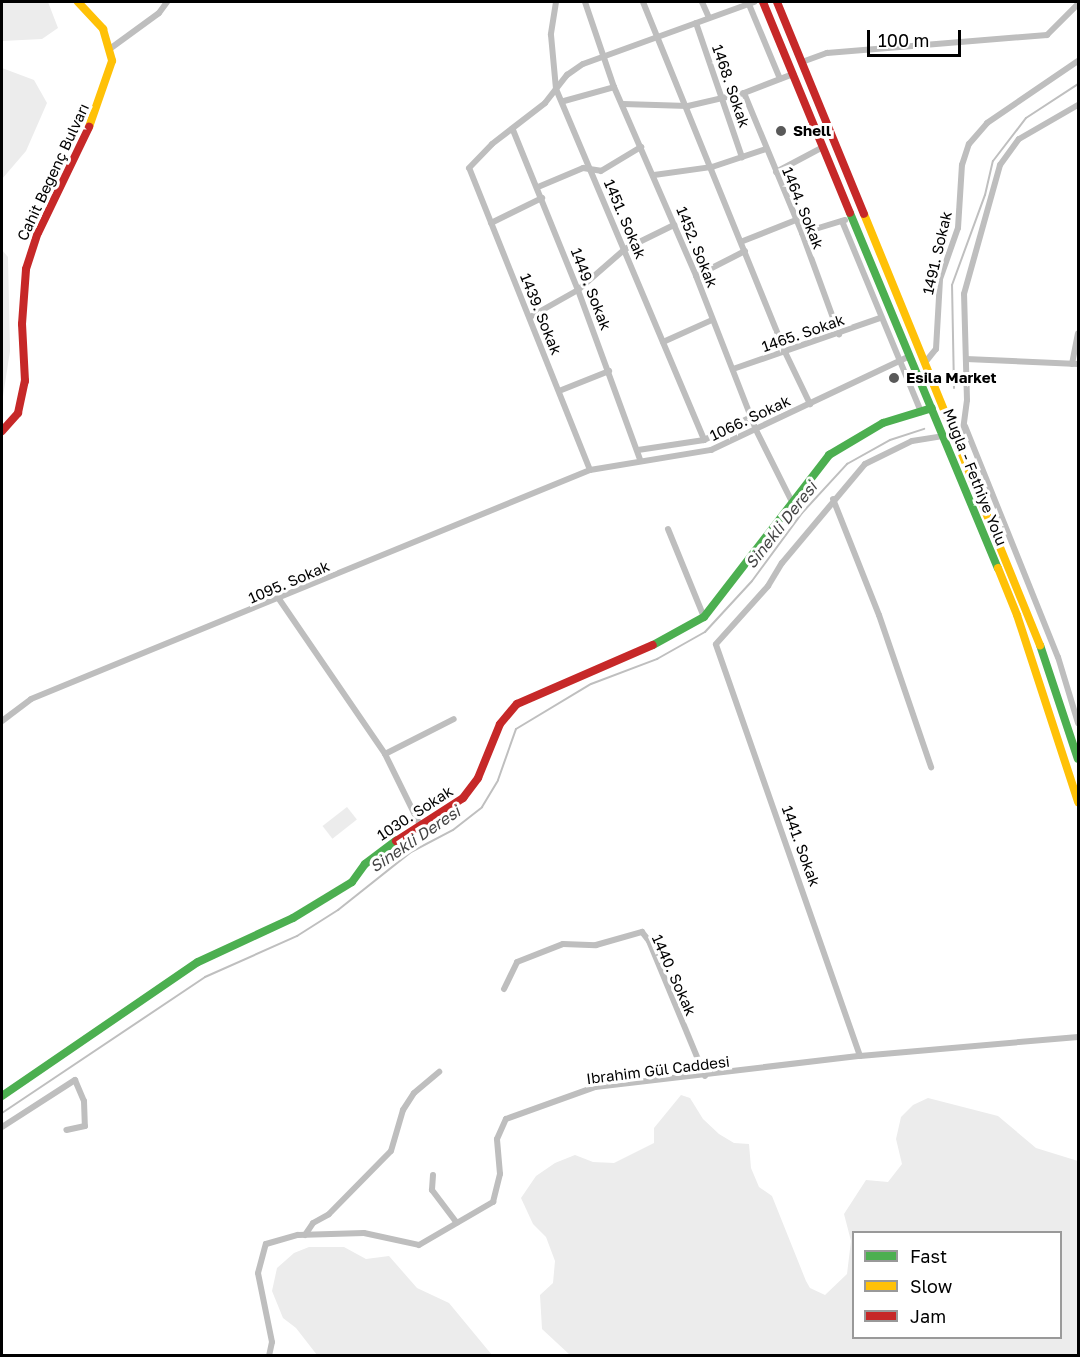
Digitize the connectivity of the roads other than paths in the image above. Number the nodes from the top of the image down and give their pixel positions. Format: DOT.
graph roads {
  1 [pos="78,2"];
  2 [pos="167,2"];
  3 [pos="556,2"];
  4 [pos="585,2"];
  5 [pos="643,2"];
  6 [pos="702,2"];
  7 [pos="750,2"];
  8 [pos="764,2"];
  9 [pos="777,2"];
  10 [pos="1078,4"];
  11 [pos="709,18"];
  12 [pos="696,23"];
  13 [pos="658,35"];
  14 [pos="111,48"];
  15 [pos="603,55"];
  16 [pos="1078,61"];
  17 [pos="802,62"];
  18 [pos="793,74"];
  19 [pos="780,79"];
  20 [pos="615,87"];
  21 [pos="556,89"];
  22 [pos="744,93"];
  23 [pos="723,99"];
  24 [pos="564,101"];
  25 [pos="623,104"];
  26 [pos="1078,105"];
  27 [pos="688,106"];
  28 [pos="513,130"];
  29 [pos="641,147"];
  30 [pos="823,147"];
  31 [pos="766,149"];
  32 [pos="742,157"];
  33 [pos="712,167"];
  34 [pos="592,170"];
  35 [pos="776,172"];
  36 [pos="654,175"];
  37 [pos="538,187"];
  38 [pos="542,198"];
  39 [pos="851,218"];
  40 [pos="796,220"];
  41 [pos="842,221"];
  42 [pos="491,223"];
  43 [pos="674,225"];
  44 [pos="802,233"];
  45 [pos="743,241"];
  46 [pos="625,249"];
  47 [pos="745,251"];
  48 [pos="696,276"];
  49 [pos="579,290"];
  50 [pos="530,317"];
  51 [pos="880,318"];
  52 [pos="712,320"];
  53 [pos="838,334"];
  54 [pos="1078,334"];
  55 [pos="663,342"];
  56 [pos="785,352"];
  57 [pos="910,356"];
  58 [pos="966,359"];
  59 [pos="899,360"];
  60 [pos="927,360"];
  61 [pos="1075,364"];
  62 [pos="733,369"];
  63 [pos="609,371"];
  64 [pos="559,391"];
  65 [pos="810,404"];
  66 [pos="932,408"];
  67 [pos="921,412"];
  68 [pos="751,417"];
  69 [pos="964,426"];
  70 [pos="756,430"];
  71 [pos="2,431"];
  72 [pos="943,436"];
  73 [pos="704,440"];
  74 [pos="961,445"];
  75 [pos="638,450"];
  76 [pos="640,459"];
  77 [pos="590,470"];
  78 [pos="833,499"];
  79 [pos="791,500"];
  80 [pos="668,529"];
  81 [pos="1023,565"];
  82 [pos="1011,570"];
  83 [pos="279,599"];
  84 [pos="704,617"];
  85 [pos="454,719"];
  86 [pos="2,721"];
  87 [pos="1078,723"];
  88 [pos="385,754"];
  89 [pos="1078,759"];
  90 [pos="931,766"];
  91 [pos="1078,802"];
  92 [pos="420,825"];
  93 [pos="504,989"];
  94 [pos="1078,1037"];
  95 [pos="860,1056"];
  96 [pos="439,1072"];
  97 [pos="705,1076"];
  98 [pos="2,1096"];
  99 [pos="2,1126"];
  100 [pos="66,1130"];
  101 [pos="433,1176"];
  102 [pos="457,1223"];
  103 [pos="305,1235"];
  104 [pos="269,1356"];
  1 -- 14 [label="main road"];
  2 -- 14 [label="street"];
  3 -- 21 [label="street, 1451. Sokak"];
  4 -- 15 [label="street, 1452. Sokak"];
  5 -- 13 [label="street"];
  6 -- 11 [label="street"];
  7 -- 11 [label="street"];
  7 -- 19 [label="street"];
  8 -- 18 [label="main road, Muğla - Fethiye Yolu"];
  9 -- 17 [label="main road, Muğla - Fethiye Yolu"];
  10 -- 17 [label="street"];
  11 -- 12 [label="street"];
  12 -- 13 [label="street"];
  12 -- 23 [label="street, 1468. Sokak"];
  13 -- 15 [label="street"];
  13 -- 27 [label="street"];
  14 -- 71 [label="main road, Cahit Beğenç Bulvarı"];
  15 -- 20 [label="street, 1452. Sokak"];
  15 -- 21 [label="street"];
  16 -- 60 [label="street, 1491. Sokak"];
  17 -- 60 [label="main road, Muğla - Fethiye Yolu"];
  18 -- 19 [label="street"];
  18 -- 30 [label="main road, Muğla - Fethiye Yolu"];
  19 -- 22 [label="street"];
  20 -- 24 [label="street"];
  20 -- 25 [label="street, 1452. Sokak"];
  21 -- 24 [label="street, 1451. Sokak"];
  21 -- 28 [label="street"];
  22 -- 23 [label="street"];
  22 -- 31 [label="street, 1464. Sokak"];
  23 -- 27 [label="street"];
  23 -- 32 [label="street, 1468. Sokak"];
  24 -- 34 [label="street, 1451. Sokak"];
  25 -- 27 [label="street"];
  25 -- 29 [label="street, 1452. Sokak"];
  26 -- 58 [label="street"];
  27 -- 33 [label="street"];
  28 -- 37 [label="street, 1449. Sokak"];
  28 -- 42 [label="street, 1439. Sokak"];
  29 -- 34 [label="street"];
  29 -- 36 [label="street, 1452. Sokak"];
  30 -- 35 [label="street"];
  30 -- 39 [label="main road, Muğla - Fethiye Yolu"];
  31 -- 32 [label="street"];
  31 -- 35 [label="street, 1464. Sokak"];
  32 -- 33 [label="street"];
  33 -- 36 [label="street"];
  33 -- 45 [label="street"];
  34 -- 37 [label="street"];
  34 -- 46 [label="street, 1451. Sokak"];
  35 -- 40 [label="street, 1464. Sokak"];
  36 -- 43 [label="street, 1452. Sokak"];
  37 -- 38 [label="street, 1449. Sokak"];
  38 -- 42 [label="street"];
  38 -- 49 [label="street, 1449. Sokak"];
  39 -- 41 [label="street"];
  39 -- 57 [label="main road, Muğla - Fethiye Yolu"];
  40 -- 44 [label="street, 1464. Sokak"];
  40 -- 45 [label="street"];
  41 -- 44 [label="street"];
  41 -- 51 [label="street"];
  42 -- 50 [label="street, 1439. Sokak"];
  43 -- 46 [label="street"];
  43 -- 48 [label="street, 1452. Sokak"];
  44 -- 53 [label="street, 1464. Sokak"];
  45 -- 47 [label="street"];
  46 -- 49 [label="street"];
  46 -- 55 [label="street, 1451. Sokak"];
  47 -- 48 [label="street"];
  47 -- 56 [label="street"];
  48 -- 52 [label="street, 1452. Sokak"];
  49 -- 50 [label="street"];
  49 -- 63 [label="street, 1449. Sokak"];
  50 -- 64 [label="street, 1439. Sokak"];
  51 -- 53 [label="street, 1465. Sokak"];
  51 -- 59 [label="street"];
  52 -- 55 [label="street"];
  52 -- 62 [label="street, 1452. Sokak"];
  53 -- 56 [label="street, 1465. Sokak"];
  54 -- 61 [label="street"];
  55 -- 73 [label="street, 1451. Sokak"];
  56 -- 62 [label="street, 1465. Sokak"];
  56 -- 65 [label="street"];
  57 -- 59 [label="street, 1066. Sokak"];
  57 -- 66 [label="main road, Muğla - Fethiye Yolu"];
  58 -- 61 [label="street"];
  58 -- 69 [label="street"];
  59 -- 65 [label="street, 1066. Sokak"];
  59 -- 67 [label="street"];
  60 -- 74 [label="main road, Muğla - Fethiye Yolu"];
  62 -- 68 [label="street, 1452. Sokak"];
  63 -- 64 [label="street"];
  63 -- 75 [label="street, 1449. Sokak"];
  64 -- 77 [label="street, 1439. Sokak"];
  65 -- 70 [label="street, 1066. Sokak"];
  66 -- 67 [label="main road, 1030. Sokak"];
  66 -- 72 [label="main road, Muğla - Fethiye Yolu"];
  67 -- 79 [label="main road, 1030. Sokak"];
  68 -- 70 [label="street, 1452. Sokak"];
  68 -- 73 [label="street"];
  69 -- 74 [label="street"];
  69 -- 81 [label="street"];
  70 -- 76 [label="street, 1066. Sokak"];
  70 -- 79 [label="street, 1452. Sokak"];
  72 -- 78 [label="street"];
  72 -- 91 [label="main road, Muğla - Fethiye Yolu"];
  73 -- 75 [label="street"];
  74 -- 82 [label="main road, Muğla - Fethiye Yolu"];
  75 -- 76 [label="street, 1449. Sokak"];
  76 -- 77 [label="street, 1066. Sokak"];
  77 -- 83 [label="street, 1095. Sokak"];
  78 -- 90 [label="street"];
  78 -- 95 [label="street, 1441. Sokak"];
  79 -- 84 [label="main road, 1030. Sokak"];
  80 -- 84 [label="street"];
  81 -- 82 [label="street"];
  81 -- 87 [label="street"];
  82 -- 89 [label="main road, Muğla - Fethiye Yolu"];
  83 -- 86 [label="street, 1095. Sokak"];
  83 -- 88 [label="street"];
  84 -- 92 [label="main road, 1030. Sokak"];
  85 -- 88 [label="street"];
  88 -- 92 [label="street"];
  92 -- 98 [label="main road, 1030. Sokak"];
  93 -- 97 [label="street, 1440. Sokak"];
  94 -- 95 [label="street, Ibrahim Gül Caddesi"];
  95 -- 97 [label="street, Ibrahim Gül Caddesi"];
  96 -- 103 [label="street"];
  97 -- 102 [label="street, Ibrahim Gül Caddesi"];
  99 -- 100 [label="street"];
  101 -- 102 [label="street"];
  102 -- 103 [label="street, Ibrahim Gül Caddesi"];
  103 -- 104 [label="street, Ibrahim Gül Caddesi"];
}
